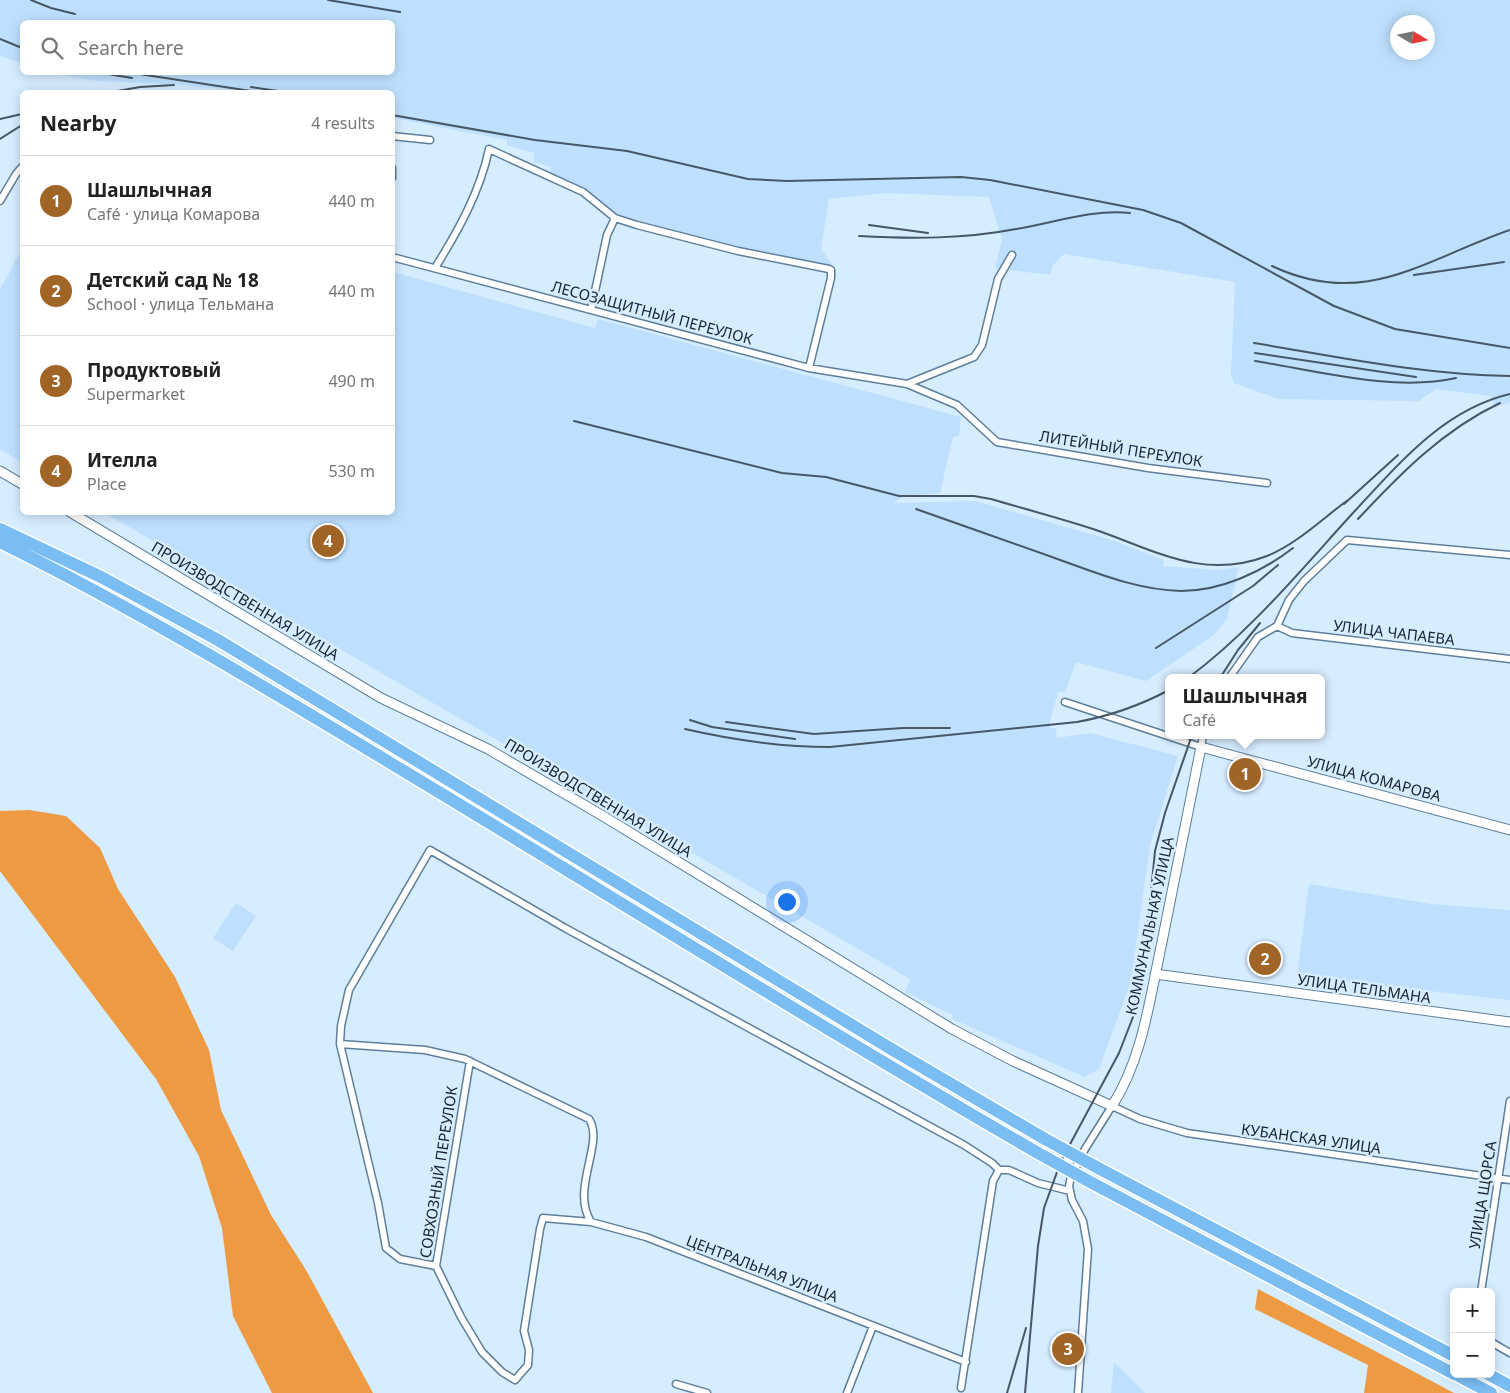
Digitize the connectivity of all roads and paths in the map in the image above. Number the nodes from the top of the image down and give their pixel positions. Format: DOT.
graph roads {
  1 [pos="395,136"];
  2 [pos="430,140"];
  3 [pos="20,169"];
  4 [pos="0,201"];
  5 [pos="615,218"];
  6 [pos="1012,254"];
  7 [pos="395,258"];
  8 [pos="434,268"];
  9 [pos="591,310"];
  10 [pos="809,368"];
  11 [pos="907,384"];
  12 [pos="978,424"];
  13 [pos="0,471"];
  14 [pos="20,483"];
  15 [pos="1267,483"];
  16 [pos="75,515"];
  17 [pos="0,530"];
  18 [pos="0,542"];
  19 [pos="1510,556"];
  20 [pos="1277,626"];
  21 [pos="1510,659"];
  22 [pos="1232,674"];
  23 [pos="1065,702"];
  24 [pos="1165,735"];
  25 [pos="1177,739"];
  26 [pos="1202,739"];
  27 [pos="1201,747"];
  28 [pos="1510,830"];
  29 [pos="1155,974"];
  30 [pos="1510,1022"];
  31 [pos="340,1044"];
  32 [pos="470,1061"];
  33 [pos="1510,1101"];
  34 [pos="1112,1106"];
  35 [pos="998,1170"];
  36 [pos="1499,1178"];
  37 [pos="1510,1180"];
  38 [pos="1070,1192"];
  39 [pos="590,1222"];
  40 [pos="436,1266"];
  41 [pos="1482,1288"];
  42 [pos="873,1326"];
  43 [pos="1495,1344"];
  44 [pos="1510,1353"];
  45 [pos="1450,1354"];
  46 [pos="966,1362"];
  47 [pos="1450,1372"];
  48 [pos="1462,1378"];
  49 [pos="1495,1378"];
  50 [pos="515,1380"];
  51 [pos="676,1384"];
  52 [pos="1510,1386"];
  53 [pos="961,1388"];
  54 [pos="707,1393"];
  55 [pos="847,1393"];
  56 [pos="1078,1393"];
  57 [pos="1491,1393"];
  1 -- 2 [label="street"];
  3 -- 4 [label="street"];
  5 -- 8 [label="street"];
  5 -- 9 [label="street"];
  5 -- 10 [label="street"];
  6 -- 11 [label="street"];
  7 -- 8 [label="street, ЛЕСОЗАЩИТНЫЙ ПЕРЕУЛОК"];
  8 -- 9 [label="street, ЛЕСОЗАЩИТНЫЙ ПЕРЕУЛОК"];
  9 -- 10 [label="street, ЛЕСОЗАЩИТНЫЙ ПЕРЕУЛОК"];
  10 -- 11 [label="street, ЛЕСОЗАЩИТНЫЙ ПЕРЕУЛОК"];
  11 -- 12 [label="street, ЛЕСОЗАЩИТНЫЙ ПЕРЕУЛОК"];
  12 -- 15 [label="street, ЛИТЕЙНЫЙ ПЕРЕУЛОК"];
  13 -- 14 [label="street"];
  16 -- 34 [label="street, ПРОИЗВОДСТВЕННАЯ УЛИЦА"];
  17 -- 45 [label="highway, bridge"];
  18 -- 47 [label="highway, bridge"];
  19 -- 20 [label="street"];
  20 -- 21 [label="street, УЛИЦА ЧАПАЕВА"];
  20 -- 22 [label="street"];
  23 -- 24 [label="street"];
  25 -- 27 [label="street"];
  26 -- 27 [label="street"];
  27 -- 28 [label="street, УЛИЦА КОМАРОВА"];
  27 -- 29 [label="street, КОММУНАЛЬНАЯ УЛИЦА"];
  29 -- 30 [label="street, УЛИЦА ТЕЛЬМАНА"];
  29 -- 34 [label="street, КОММУНАЛЬНАЯ УЛИЦА"];
  31 -- 32 [label="street"];
  31 -- 35 [label="street"];
  31 -- 40 [label="street"];
  32 -- 39 [label="street"];
  32 -- 40 [label="street, СОВХОЗНЫЙ ПЕРЕУЛОК"];
  33 -- 36 [label="street, УЛИЦА ЩОРСА"];
  34 -- 36 [label="street, КУБАНСКАЯ УЛИЦА"];
  34 -- 38 [label="street"];
  35 -- 38 [label="street"];
  35 -- 46 [label="street"];
  36 -- 37 [label="street, КУБАНСКАЯ УЛИЦА"];
  36 -- 41 [label="street, УЛИЦА ЩОРСА"];
  38 -- 56 [label="street"];
  39 -- 42 [label="street, ЦЕНТРАЛЬНАЯ УЛИЦА"];
  39 -- 50 [label="street, ЦЕНТРАЛЬНАЯ УЛИЦА"];
  40 -- 50 [label="street, СОВХОЗНЫЙ ПЕРЕУЛОК"];
  42 -- 46 [label="street, ЦЕНТРАЛЬНАЯ УЛИЦА"];
  42 -- 55 [label="street"];
  43 -- 44 [label="street"];
  46 -- 53 [label="street"];
  48 -- 57 [label="highway"];
  49 -- 52 [label="highway"];
  51 -- 54 [label="street"];
}
